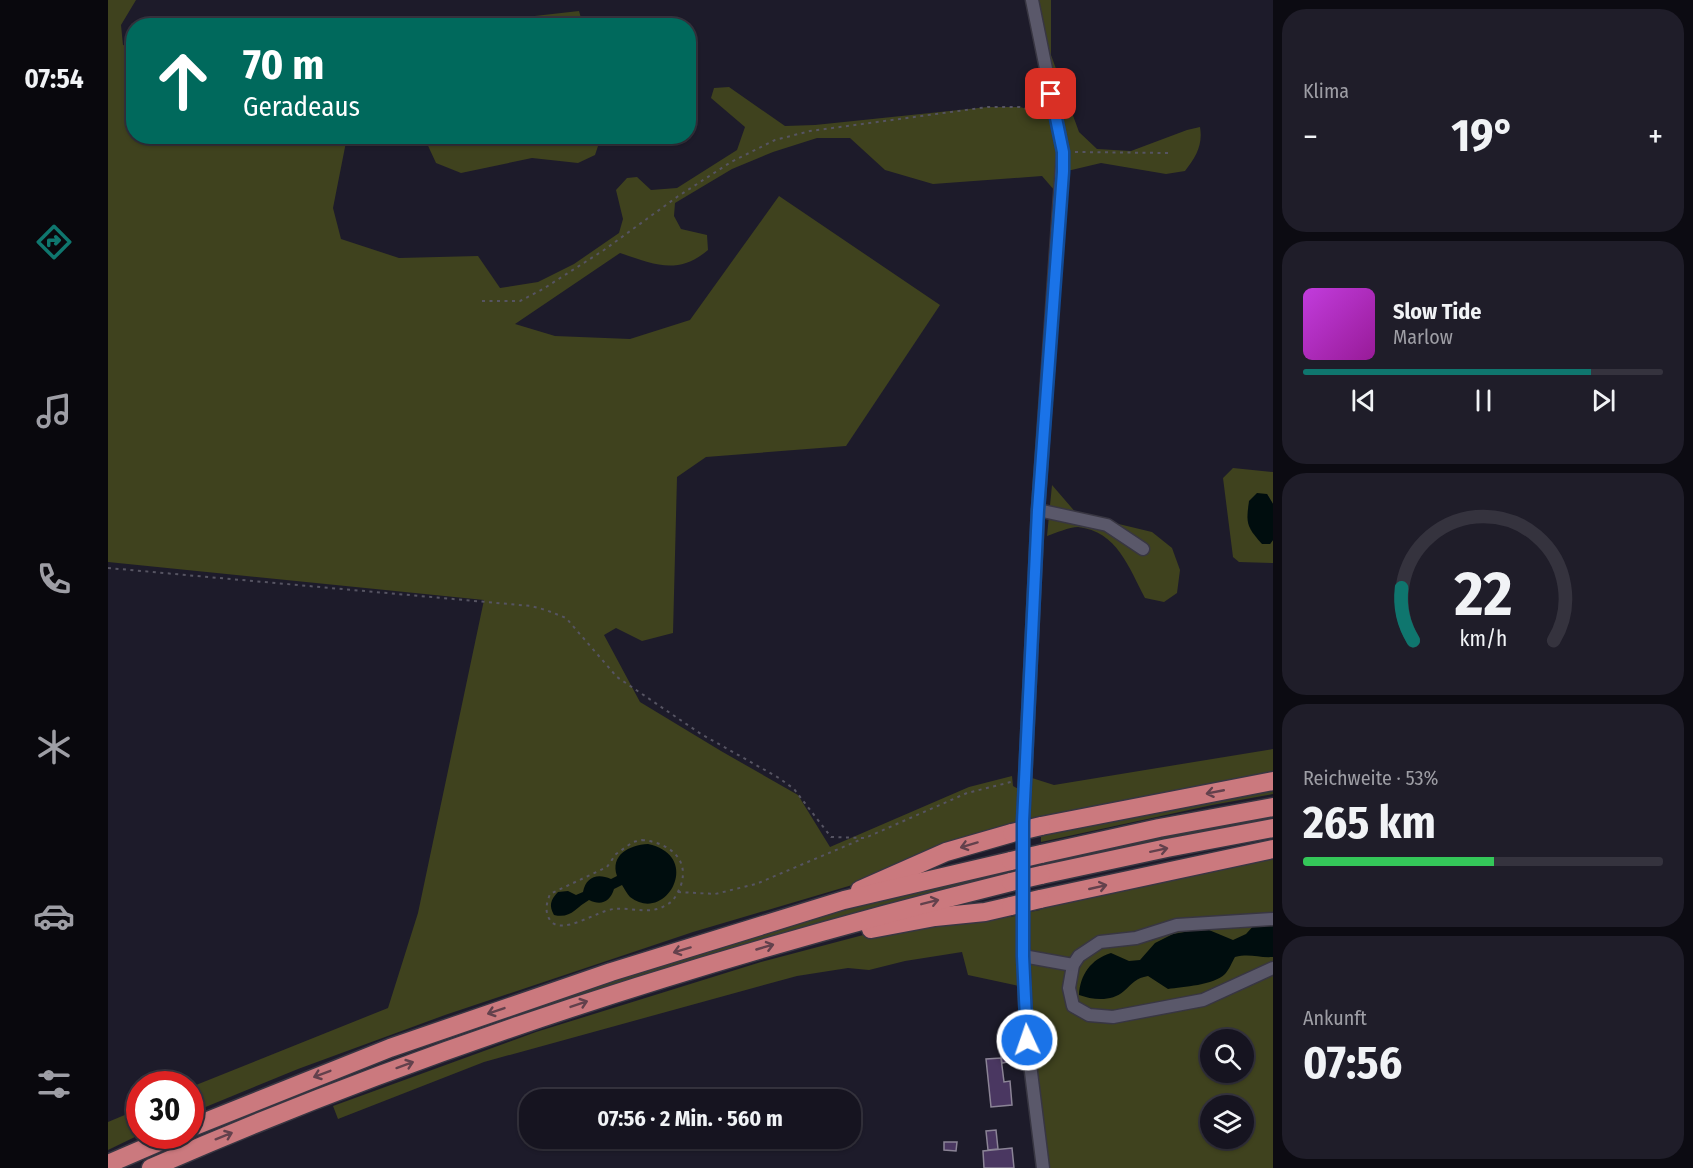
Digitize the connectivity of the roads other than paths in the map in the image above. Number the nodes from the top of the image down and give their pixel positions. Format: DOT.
graph roads {
  1 [pos="1032,0"];
  2 [pos="1038,510"];
  3 [pos="1143,549"];
  4 [pos="1273,781"];
  5 [pos="1273,807"];
  6 [pos="1273,828"];
  7 [pos="1273,849"];
  8 [pos="844,900"];
  9 [pos="1017,912"];
  10 [pos="1273,919"];
  11 [pos="833,927"];
  12 [pos="1023,956"];
  13 [pos="1073,966"];
  14 [pos="1273,968"];
  15 [pos="204,1122"];
  16 [pos="143,1149"];
  17 [pos="108,1164"];
  18 [pos="151,1168"];
  19 [pos="1043,1168"];
  1 -- 2 [label="street"];
  2 -- 3 [label="street"];
  2 -- 9 [label="street"];
  4 -- 8 [label="highway, one-way, bridge"];
  5 -- 8 [label="highway, bridge"];
  11 -- 6 [label="highway, one-way, bridge"];
  9 -- 7 [label="highway, one-way, bridge"];
  8 -- 15 [label="highway, one-way"];
  9 -- 11 [label="highway"];
  9 -- 12 [label="street"];
  10 -- 13 [label="street"];
  18 -- 11 [label="highway, one-way"];
  12 -- 13 [label="street"];
  12 -- 19 [label="street"];
  13 -- 14 [label="street"];
  16 -- 17 [label="highway"];
}
